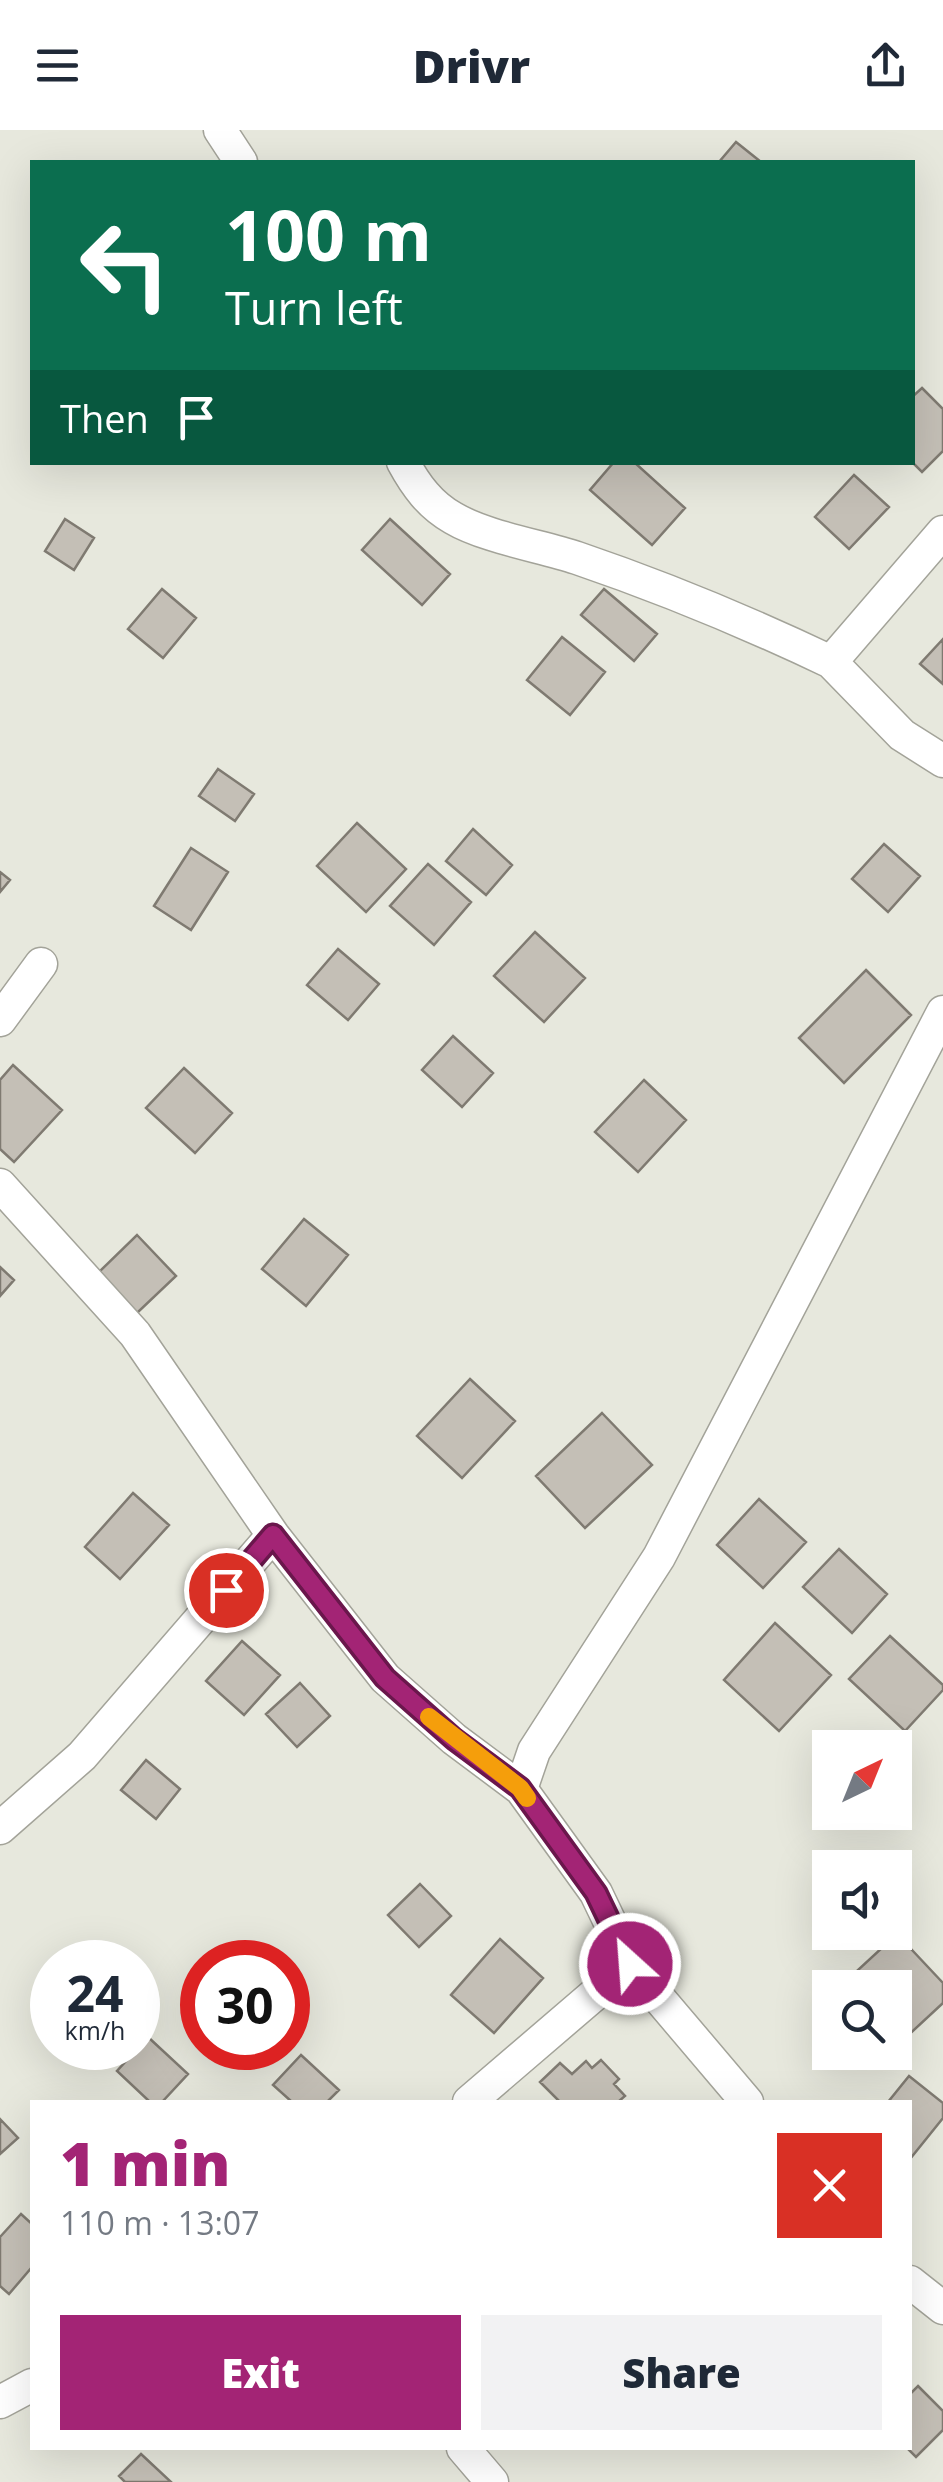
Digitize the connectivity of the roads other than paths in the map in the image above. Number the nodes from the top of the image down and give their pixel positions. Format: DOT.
graph roads {
  1 [pos="220,130"];
  2 [pos="240,160"];
  3 [pos="406,465"];
  4 [pos="943,532"];
  5 [pos="831,662"];
  6 [pos="943,761"];
  7 [pos="41,964"];
  8 [pos="943,1012"];
  9 [pos="0,1020"];
  10 [pos="0,1185"];
  11 [pos="273,1535"];
  12 [pos="520,1788"];
  13 [pos="0,1828"];
  14 [pos="630,1964"];
  15 [pos="471,2100"];
  16 [pos="745,2100"];
  17 [pos="912,2284"];
  18 [pos="943,2308"];
  19 [pos="30,2385"];
  20 [pos="0,2402"];
  21 [pos="465,2450"];
  22 [pos="492,2482"];
  1 -- 2 [label="street"];
  3 -- 5 [label="street"];
  4 -- 5 [label="street"];
  5 -- 6 [label="street"];
  7 -- 9 [label="street"];
  8 -- 12 [label="street"];
  10 -- 11 [label="street"];
  11 -- 12 [label="street"];
  11 -- 13 [label="street"];
  12 -- 14 [label="street"];
  14 -- 15 [label="street"];
  14 -- 16 [label="street"];
  17 -- 18 [label="street"];
  19 -- 20 [label="street"];
  21 -- 22 [label="street"];
}
